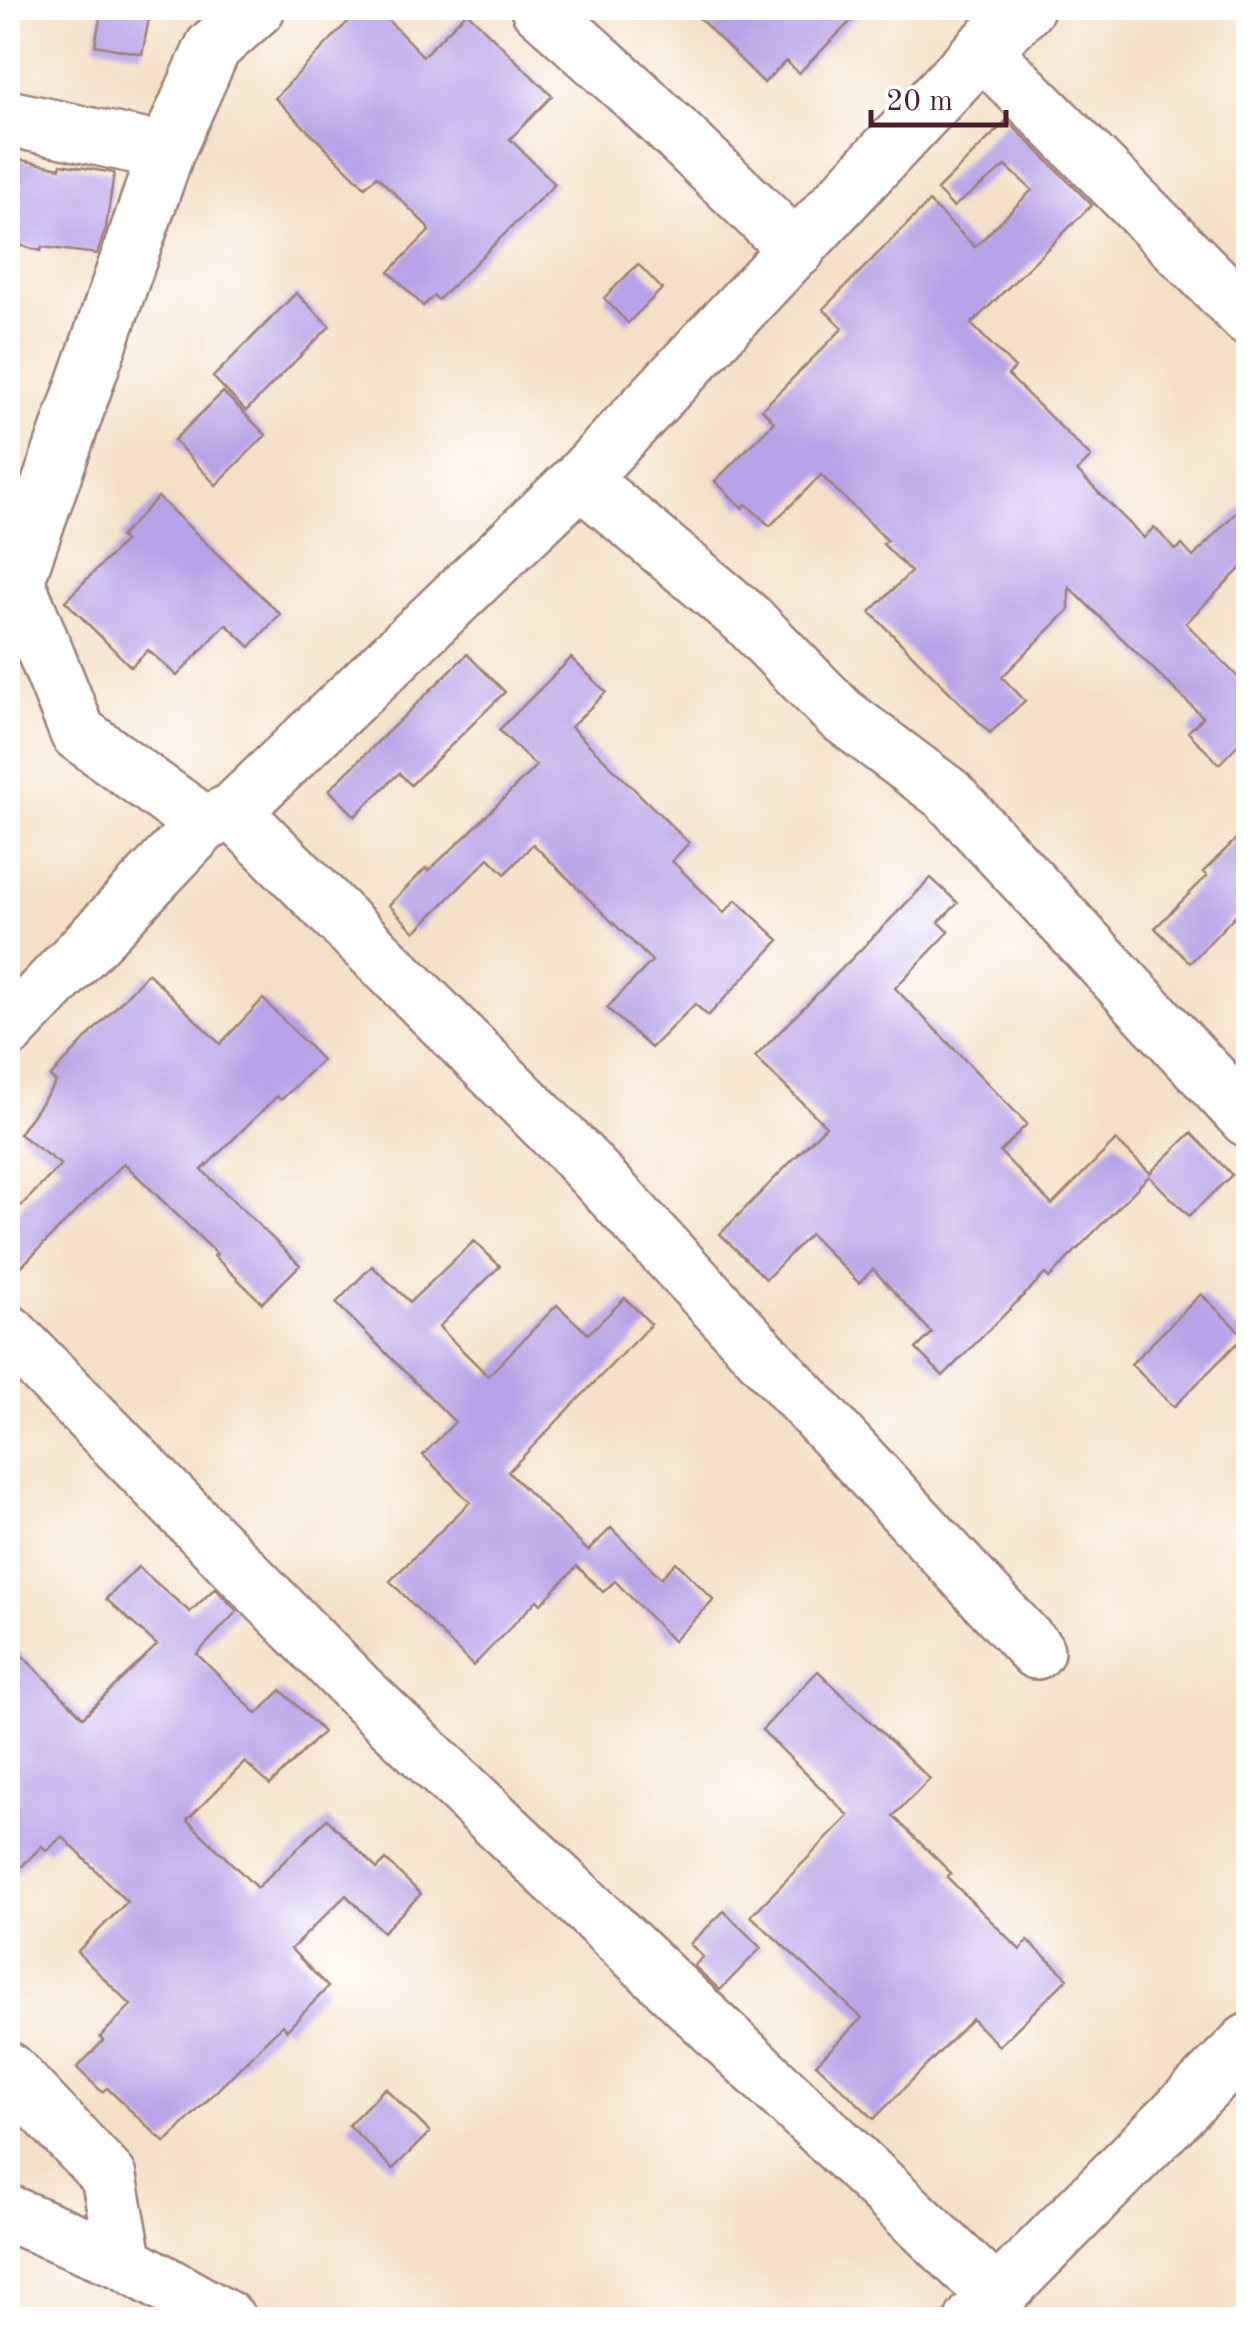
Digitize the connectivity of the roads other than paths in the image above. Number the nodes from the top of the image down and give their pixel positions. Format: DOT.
graph roads {
  1 [pos="257,8"];
  2 [pos="539,8"];
  3 [pos="1026,8"];
  4 [pos="216,27"];
  5 [pos="982,50"];
  6 [pos="8,118"];
  7 [pos="166,152"];
  8 [pos="797,250"];
  9 [pos="1248,317"];
  10 [pos="580,479"];
  11 [pos="12,593"];
  12 [pos="218,818"];
  13 [pos="8,1030"];
  14 [pos="1248,1118"];
  15 [pos="8,1332"];
  16 [pos="1036,1651"];
  17 [pos="1248,2042"];
  18 [pos="8,2070"];
  19 [pos="8,2213"];
  20 [pos="125,2262"];
  21 [pos="985,2308"];
  22 [pos="228,2320"];
  1 -- 4 [label="street"];
  2 -- 8 [label="street"];
  3 -- 5 [label="street"];
  4 -- 7 [label="street"];
  5 -- 8 [label="street"];
  5 -- 9 [label="street"];
  6 -- 7 [label="street"];
  7 -- 11 [label="street"];
  8 -- 10 [label="street"];
  10 -- 12 [label="street"];
  10 -- 14 [label="street"];
  11 -- 12 [label="street"];
  12 -- 13 [label="street"];
  12 -- 16 [label="street"];
  15 -- 21 [label="street"];
  17 -- 21 [label="street"];
  18 -- 20 [label="street"];
  19 -- 20 [label="street"];
  20 -- 22 [label="street"];
}
